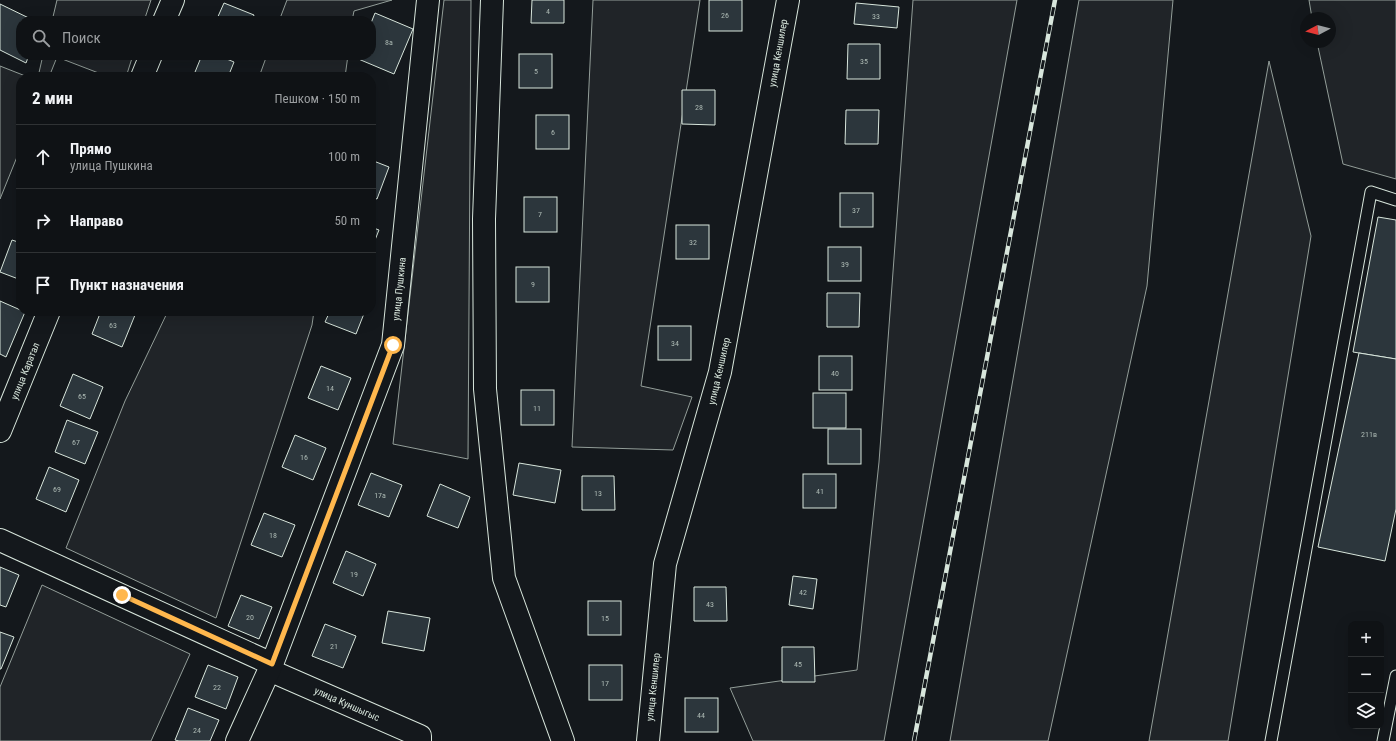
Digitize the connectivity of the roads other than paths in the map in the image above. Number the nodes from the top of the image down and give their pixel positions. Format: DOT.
graph roads {
  1 [pos="173,0"];
  2 [pos="428,0"];
  3 [pos="492,0"];
  4 [pos="788,0"];
  5 [pos="166,16"];
  6 [pos="149,60"];
  7 [pos="144,72"];
  8 [pos="1396,200"];
  9 [pos="47,316"];
  10 [pos="0,431"];
  11 [pos="0,540"];
  12 [pos="270,667"];
  13 [pos="1396,676"];
  14 [pos="237,741"];
  15 [pos="420,741"];
  16 [pos="563,741"];
  17 [pos="648,741"];
  18 [pos="1270,741"];
  19 [pos="1383,741"];
  1 -- 5 [label="street"];
  2 -- 12 [label="street, улица Пушкина"];
  3 -- 16 [label="street"];
  4 -- 17 [label="street, улица Кеншилер"];
  6 -- 7 [label="street"];
  8 -- 18 [label="lane"];
  9 -- 10 [label="street, улица Каратал"];
  11 -- 12 [label="street"];
  12 -- 14 [label="street, улица Пушкина"];
  12 -- 15 [label="street, улица Куншыгыс"];
  13 -- 19 [label="lane"];
}
